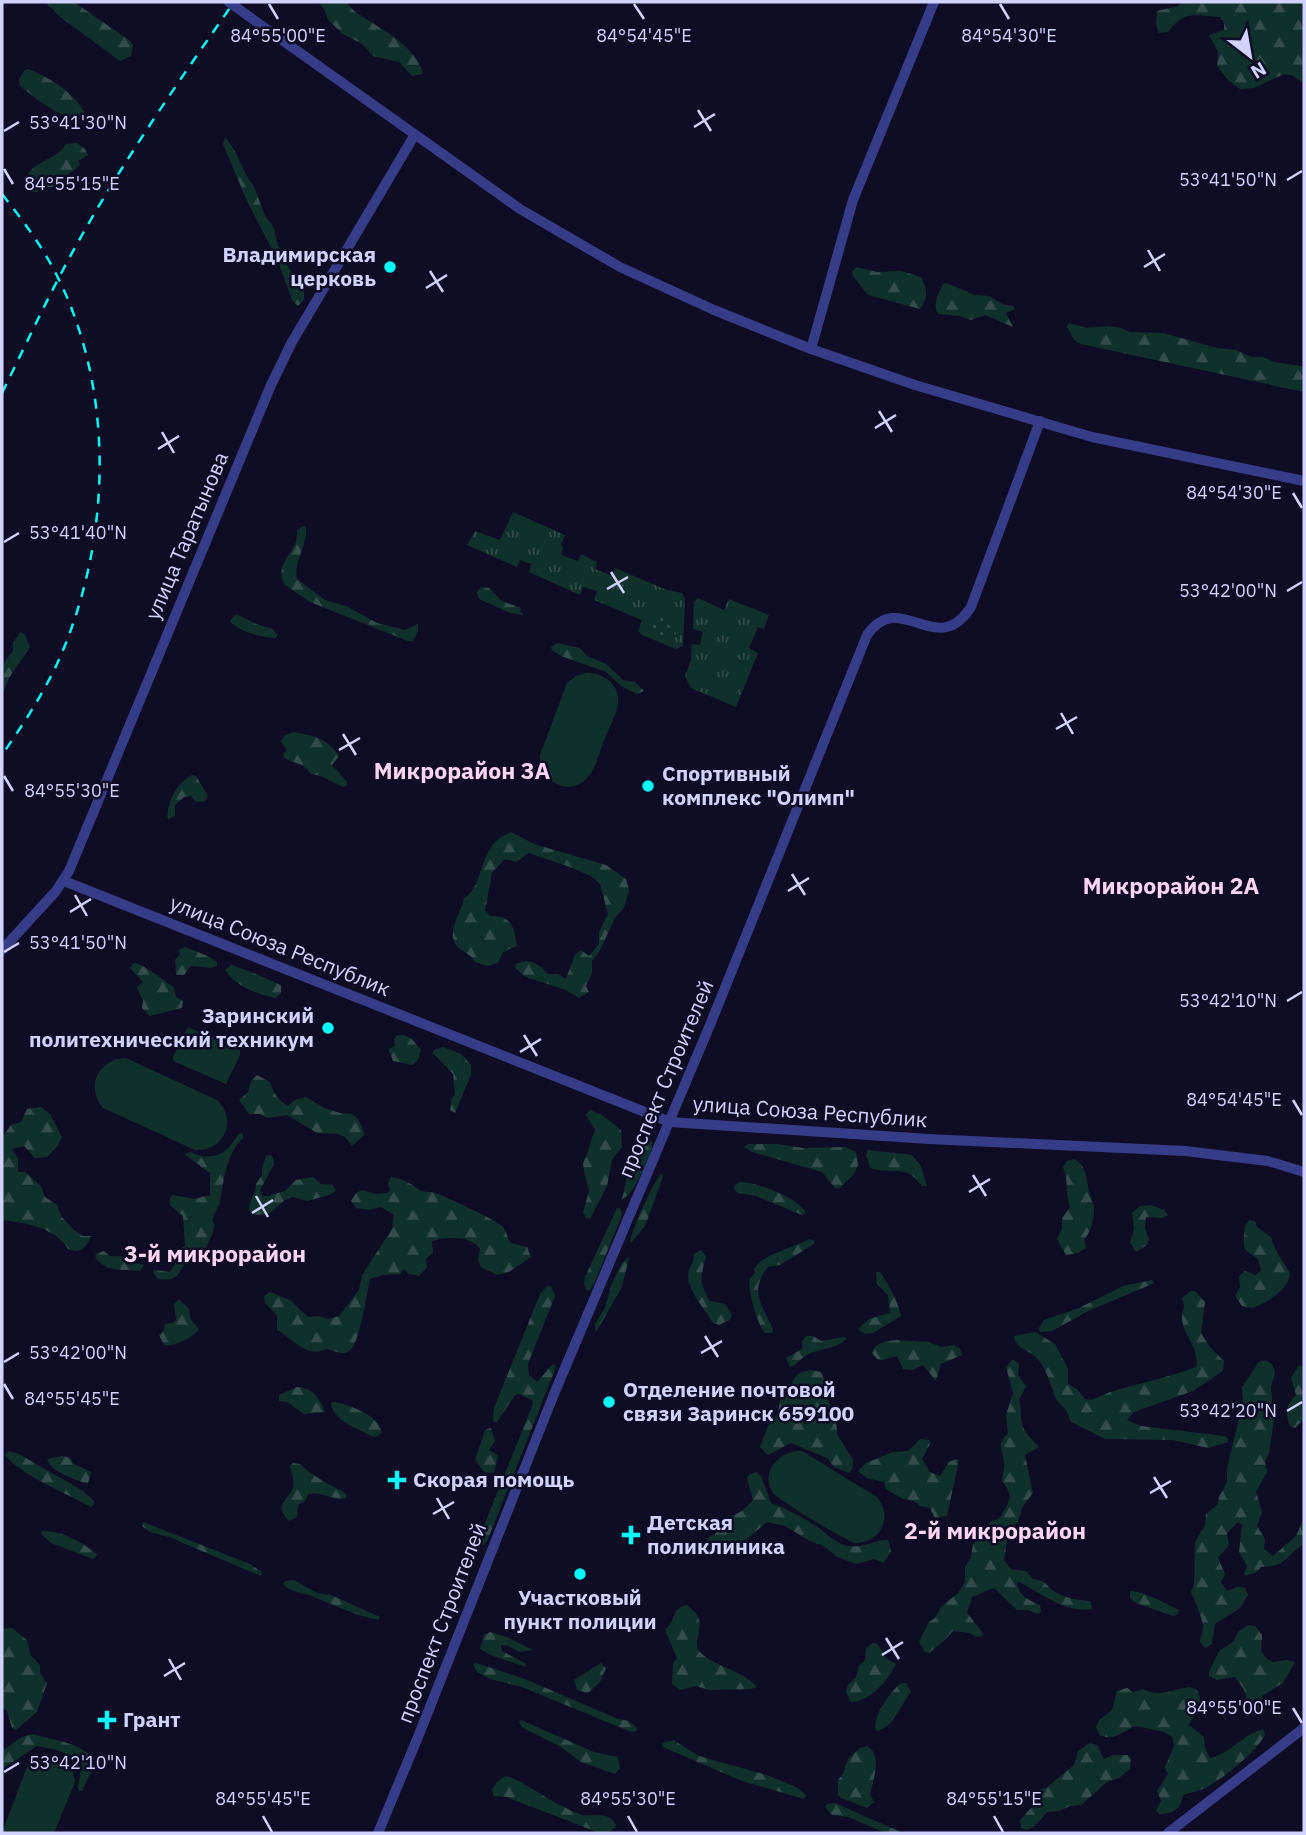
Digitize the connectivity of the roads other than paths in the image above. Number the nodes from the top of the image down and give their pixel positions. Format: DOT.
graph roads {
  1 [pos="229,2"];
  2 [pos="934,2"];
  3 [pos="414,136"];
  4 [pos="811,349"];
  5 [pos="1040,421"];
  6 [pos="1304,481"];
  7 [pos="64,881"];
  8 [pos="2,950"];
  9 [pos="670,1122"];
  10 [pos="1304,1172"];
  11 [pos="1304,1728"];
  12 [pos="378,1833"];
  13 [pos="1168,1833"];
  1 -- 3 [label="street, bridge"];
  2 -- 4 [label="street"];
  3 -- 4 [label="street"];
  3 -- 7 [label="street, улица Таратынова"];
  4 -- 5 [label="street"];
  5 -- 6 [label="street"];
  5 -- 9 [label="street, проспект Строителей"];
  7 -- 8 [label="street, улица Таратынова"];
  7 -- 9 [label="street, улица Союза Республик"];
  9 -- 10 [label="street, улица Союза Республик"];
  9 -- 12 [label="street, проспект Строителей"];
  11 -- 13 [label="street"];
}
